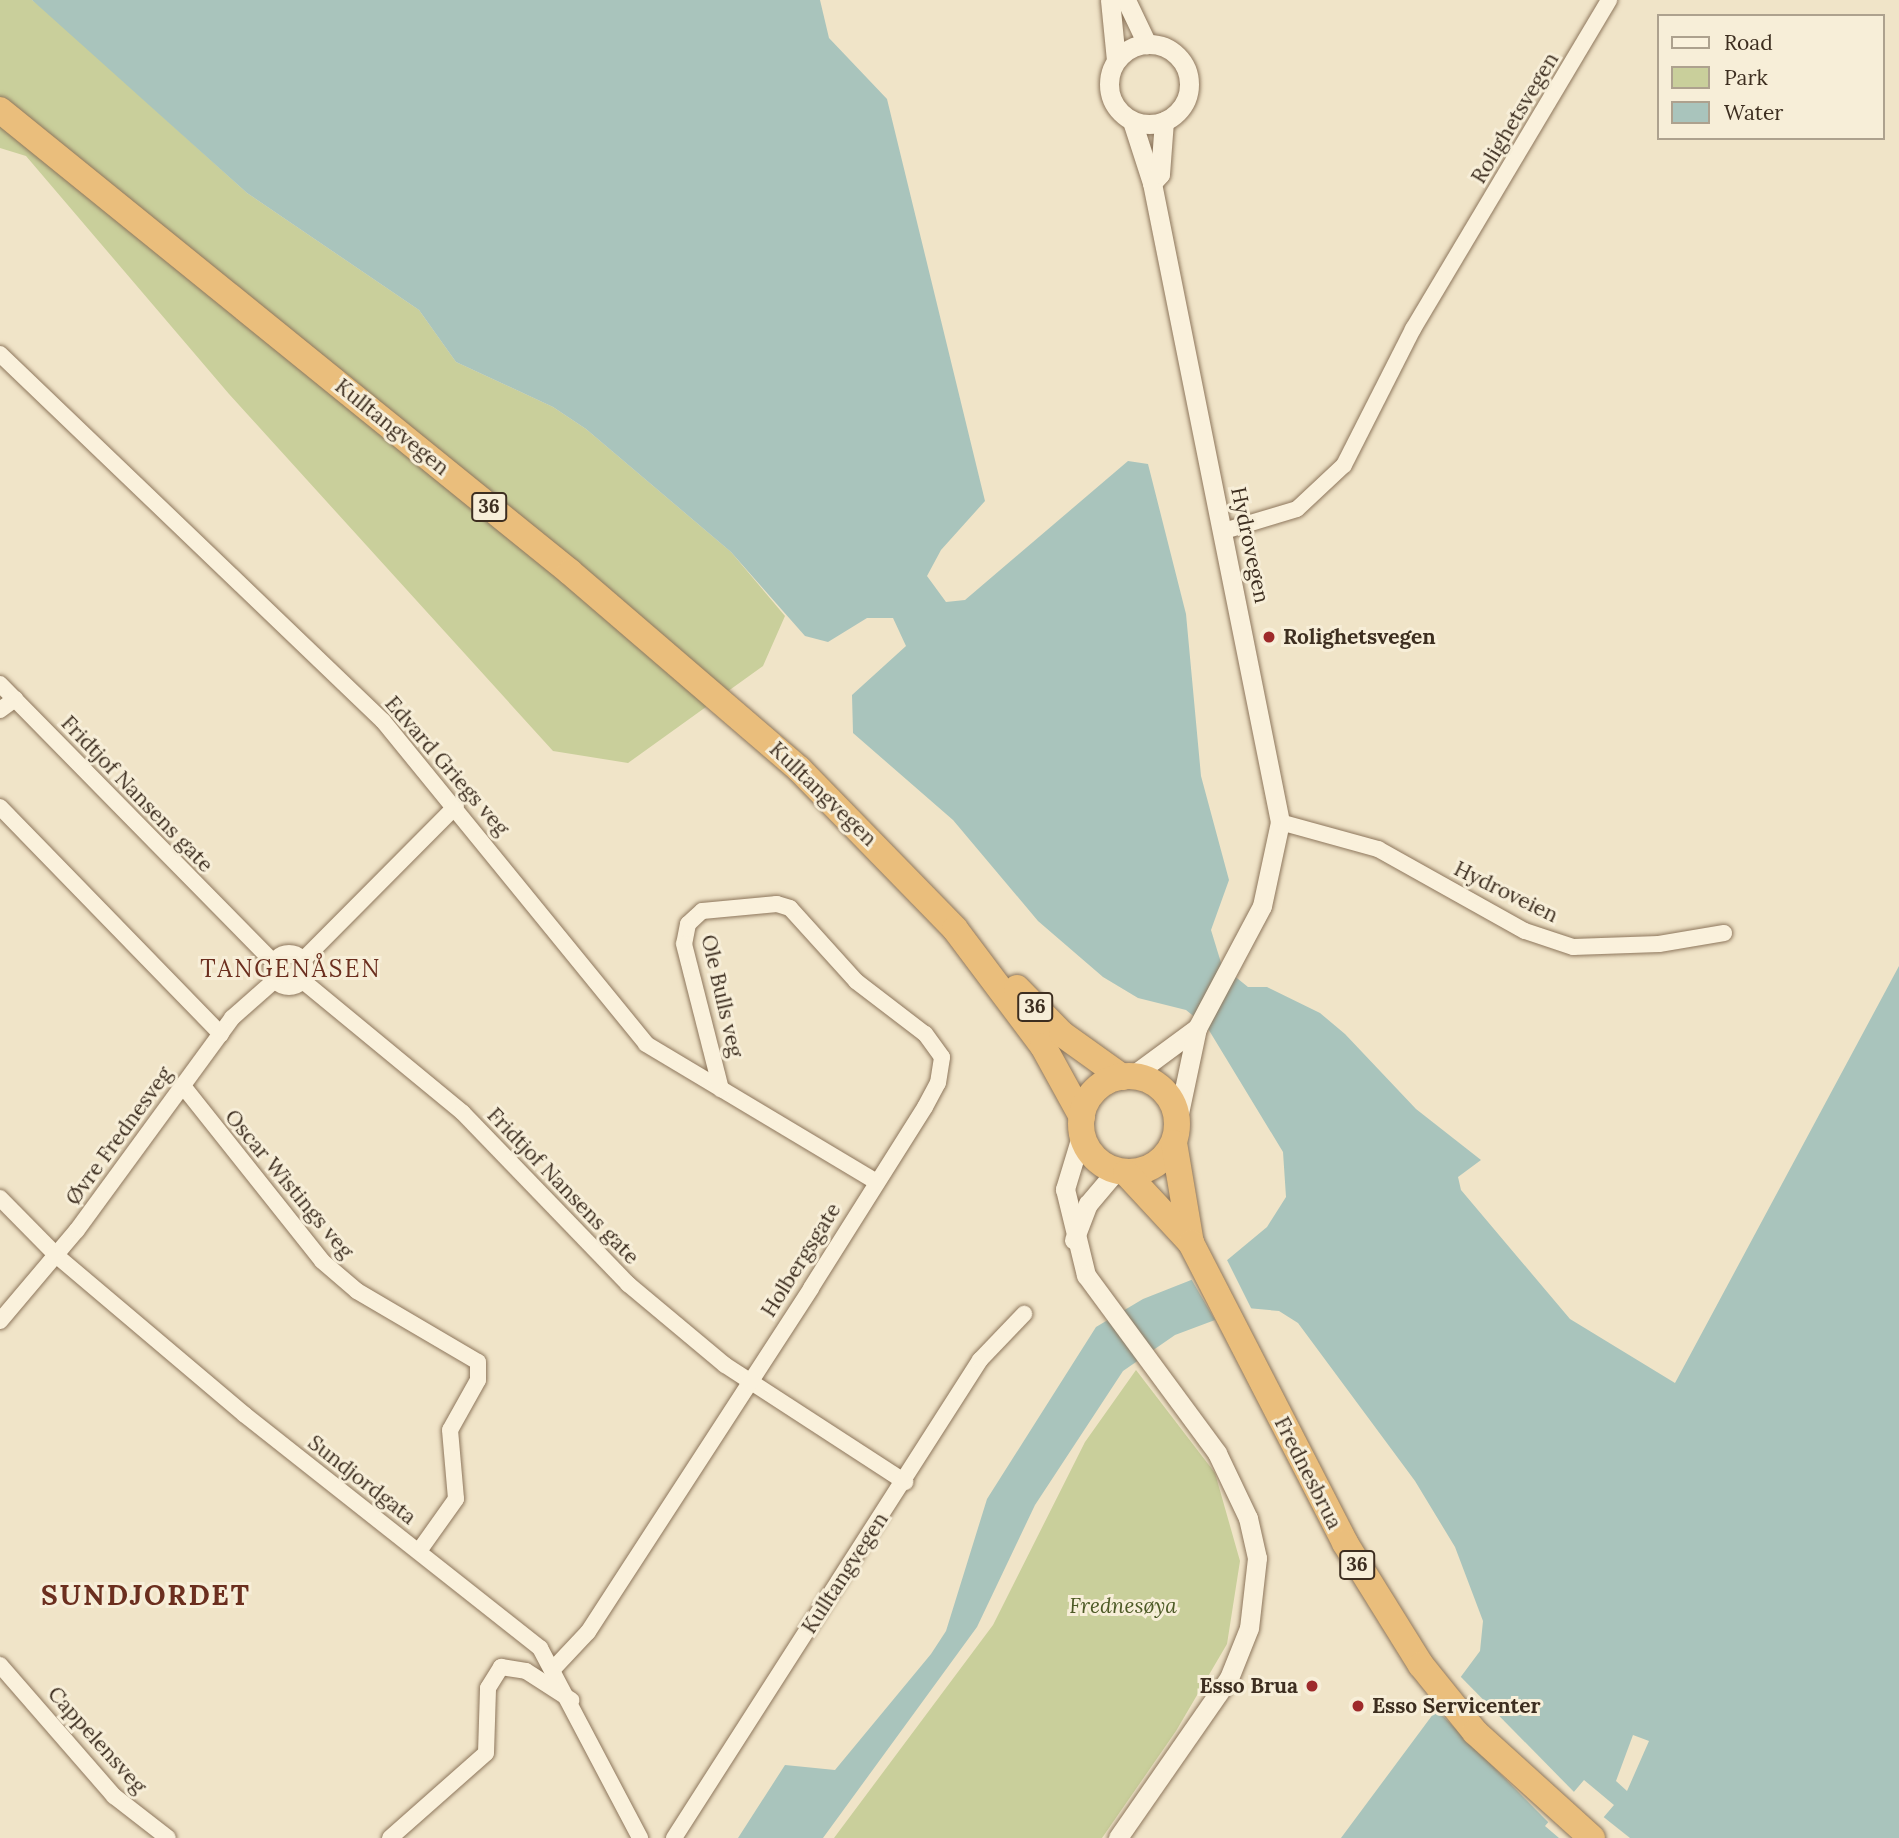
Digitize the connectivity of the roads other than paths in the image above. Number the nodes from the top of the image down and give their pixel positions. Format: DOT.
graph roads {
  1 [pos="1110,0"];
  2 [pos="1126,0"];
  3 [pos="1609,0"];
  4 [pos="1147,44"];
  5 [pos="1116,60"];
  6 [pos="0,110"];
  7 [pos="1132,121"];
  8 [pos="1164,121"];
  9 [pos="1152,183"];
  10 [pos="0,354"];
  11 [pos="1224,531"];
  12 [pos="0,684"];
  13 [pos="15,699"];
  14 [pos="0,710"];
  15 [pos="456,806"];
  16 [pos="0,807"];
  17 [pos="1280,822"];
  18 [pos="777,904"];
  19 [pos="955,929"];
  20 [pos="1724,933"];
  21 [pos="303,960"];
  22 [pos="274,963"];
  23 [pos="275,980"];
  24 [pos="303,981"];
  25 [pos="1197,1028"];
  26 [pos="221,1034"];
  27 [pos="1127,1076"];
  28 [pos="183,1086"];
  29 [pos="721,1089"];
  30 [pos="1082,1125"];
  31 [pos="1176,1130"];
  32 [pos="1121,1172"];
  33 [pos="873,1180"];
  34 [pos="0,1198"];
  35 [pos="1074,1240"];
  36 [pos="1191,1243"];
  37 [pos="57,1255"];
  38 [pos="1024,1314"];
  39 [pos="0,1321"];
  40 [pos="747,1380"];
  41 [pos="905,1482"];
  42 [pos="419,1551"];
  43 [pos="0,1665"];
  44 [pos="555,1667"];
  45 [pos="571,1700"];
  46 [pos="168,1838"];
  47 [pos="390,1838"];
  48 [pos="640,1838"];
  49 [pos="674,1838"];
  50 [pos="1118,1838"];
  51 [pos="1592,1838"];
  1 -- 5 [label="street"];
  2 -- 4 [label="street"];
  3 -- 11 [label="street, Rolighetsvegen"];
  4 -- 5 [label="street"];
  4 -- 8 [label="street"];
  5 -- 7 [label="street"];
  6 -- 19 [label="highway, Kulltangvegen / 36"];
  7 -- 8 [label="street"];
  7 -- 9 [label="street, Hydrovegen"];
  8 -- 9 [label="street, Hydrovegen"];
  9 -- 11 [label="street, Hydrovegen"];
  10 -- 15 [label="street, Edvard Griegs veg"];
  11 -- 17 [label="street, Hydrovegen"];
  12 -- 13 [label="street, Fridtjof Nansens gate"];
  13 -- 14 [label="street"];
  13 -- 22 [label="street, Fridtjof Nansens gate"];
  15 -- 21 [label="street"];
  15 -- 29 [label="street, Edvard Griegs veg"];
  16 -- 26 [label="street"];
  17 -- 20 [label="street, Hydroveien"];
  17 -- 25 [label="street, Hydrovegen"];
  18 -- 29 [label="street, Ole Bulls veg"];
  18 -- 33 [label="street, Holbergsgate"];
  19 -- 27 [label="highway, Kulltangvegen / 36"];
  19 -- 30 [label="highway, Kulltangvegen / 36"];
  21 -- 22 [label="street"];
  21 -- 24 [label="street"];
  22 -- 23 [label="street"];
  23 -- 24 [label="street"];
  23 -- 26 [label="street, Øvre Frednesveg"];
  24 -- 40 [label="street, Fridtjof Nansens gate"];
  25 -- 27 [label="street"];
  25 -- 31 [label="street"];
  26 -- 28 [label="street, Øvre Frednesveg"];
  27 -- 30 [label="highway"];
  27 -- 31 [label="highway, 36"];
  28 -- 37 [label="street, Øvre Frednesveg"];
  28 -- 42 [label="street, Oscar Wistings veg"];
  29 -- 33 [label="street, Edvard Griegs veg"];
  30 -- 32 [label="highway, 36"];
  30 -- 35 [label="street"];
  31 -- 32 [label="highway"];
  31 -- 36 [label="highway, 36"];
  32 -- 35 [label="street"];
  32 -- 36 [label="highway, 36"];
  33 -- 40 [label="street, Holbergsgate"];
  34 -- 37 [label="street, Sundjordgata"];
  35 -- 50 [label="street"];
  36 -- 51 [label="highway, Frednesbrua / 36"];
  37 -- 39 [label="street, Øvre Frednesveg"];
  37 -- 42 [label="street, Sundjordgata"];
  38 -- 41 [label="street, Kulltangvegen"];
  40 -- 41 [label="street, Fridtjof Nansens gate"];
  40 -- 44 [label="street, Holbergsgate"];
  41 -- 49 [label="street, Kulltangvegen"];
  42 -- 44 [label="street, Sundjordgata"];
  43 -- 46 [label="street, Cappelensveg"];
  44 -- 45 [label="street, Sundjordgata"];
  45 -- 47 [label="street"];
  45 -- 48 [label="street, Sundjordgata"];
}
